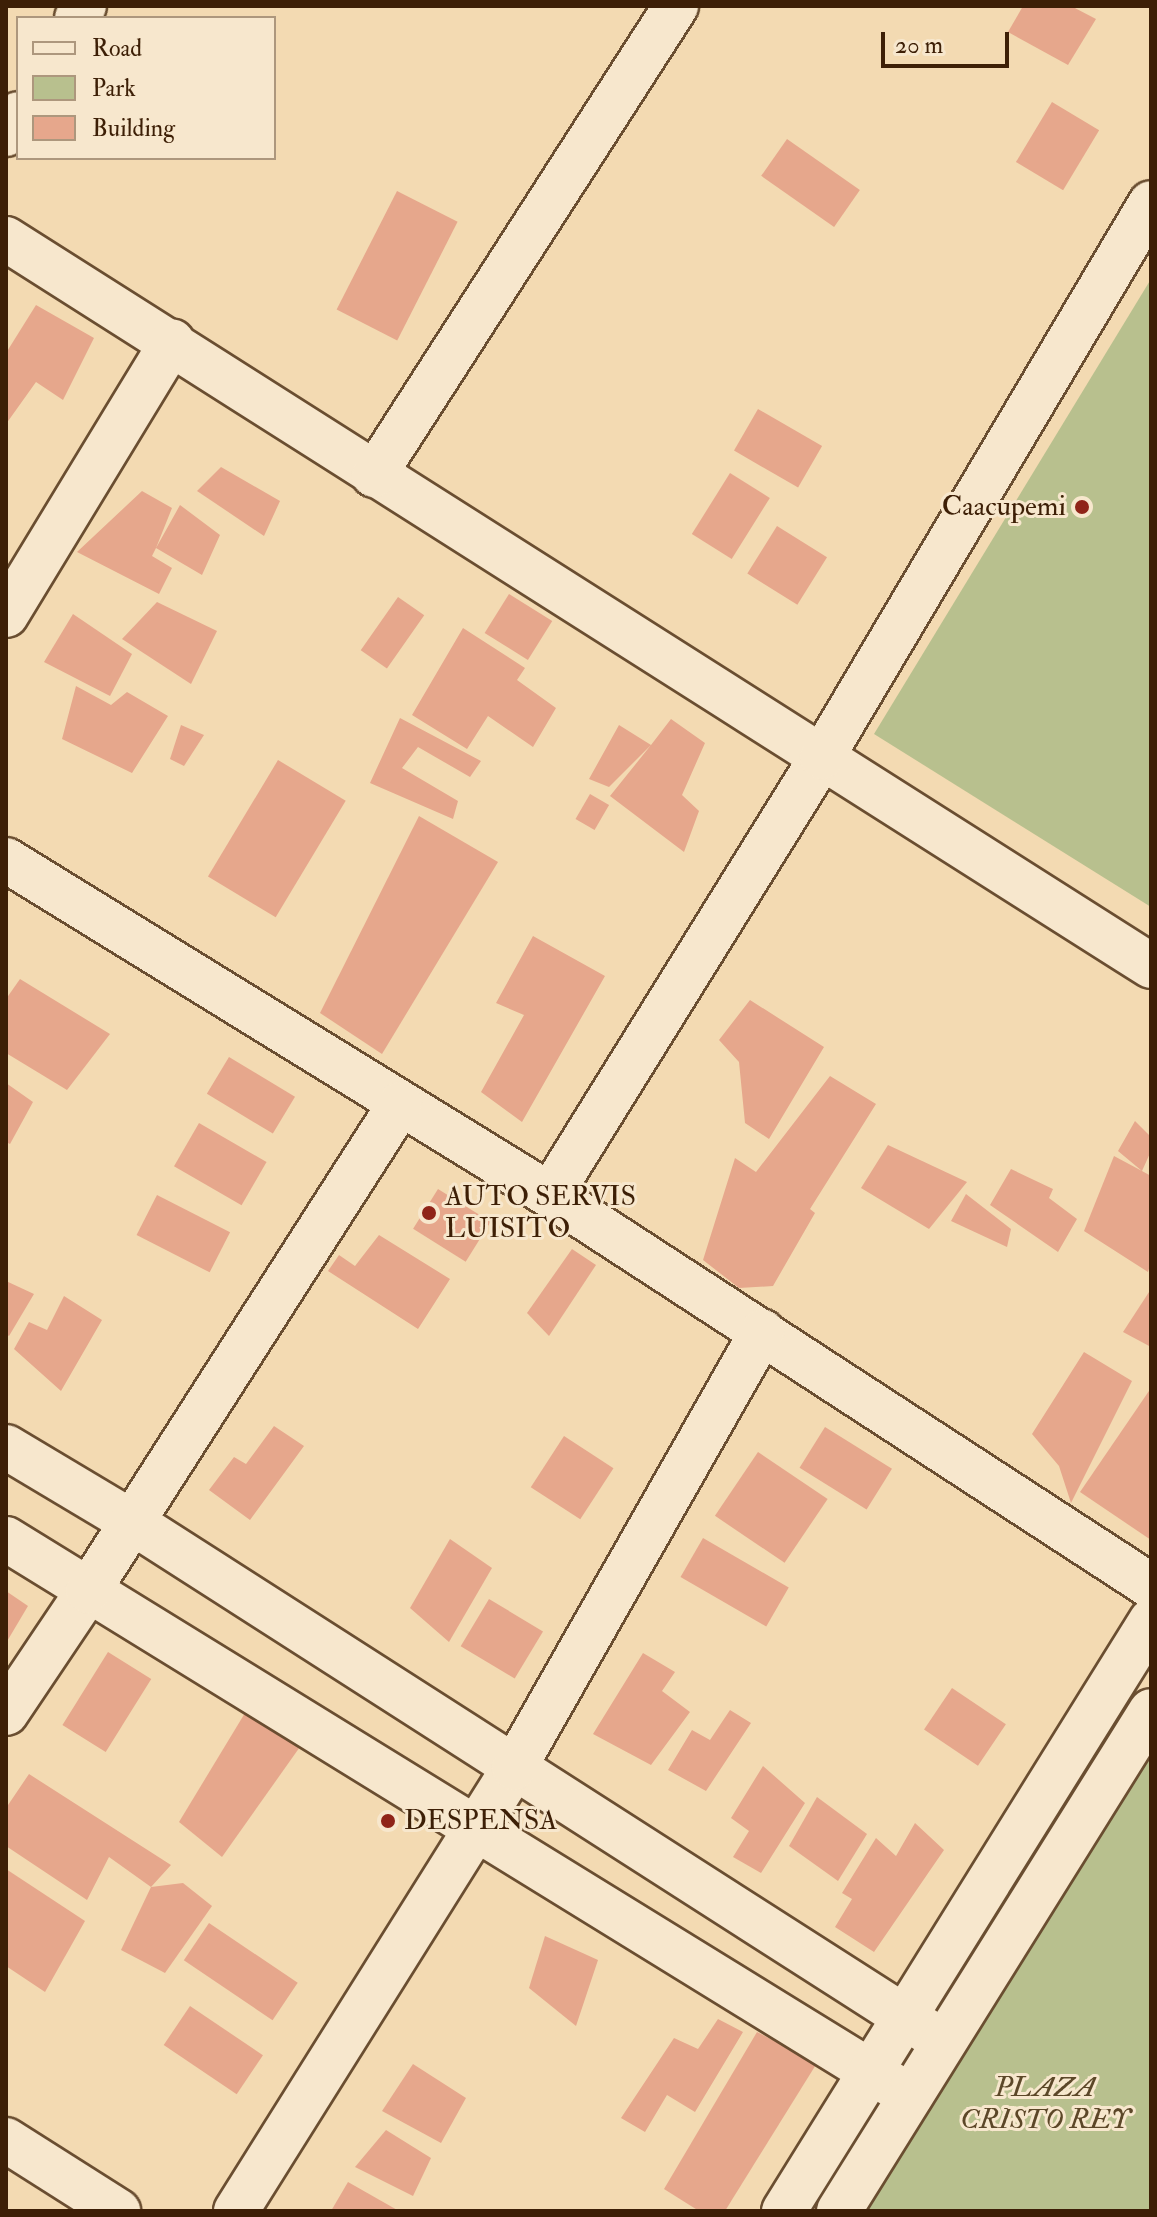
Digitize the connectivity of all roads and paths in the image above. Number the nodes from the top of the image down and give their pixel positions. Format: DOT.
graph roads {
  1 [pos="676,6"];
  2 [pos="1151,203"];
  3 [pos="6,239"];
  4 [pos="172,342"];
  5 [pos="374,475"];
  6 [pos="6,615"];
  7 [pos="822,757"];
  8 [pos="6,860"];
  9 [pos="1151,966"];
  10 [pos="400,1104"];
  11 [pos="550,1195"];
  12 [pos="762,1332"];
  13 [pos="6,1447"];
  14 [pos="132,1522"];
  15 [pos="6,1539"];
  16 [pos="1151,1586"];
  17 [pos="88,1591"];
  18 [pos="1151,1621"];
  19 [pos="1151,1711"];
  20 [pos="6,1713"];
  21 [pos="514,1768"];
  22 [pos="476,1828"];
  23 [pos="903,2016"];
  24 [pos="944,2042"];
  25 [pos="870,2071"];
  26 [pos="910,2096"];
  27 [pos="6,2140"];
  28 [pos="118,2211"];
  29 [pos="236,2211"];
  30 [pos="784,2211"];
  31 [pos="839,2211"];
  1 -- 5 [label="street"];
  2 -- 7 [label="street"];
  3 -- 4 [label="street"];
  4 -- 5 [label="street"];
  4 -- 6 [label="street"];
  5 -- 7 [label="street"];
  7 -- 9 [label="street"];
  7 -- 11 [label="street"];
  8 -- 10 [label="street"];
  10 -- 11 [label="street"];
  10 -- 14 [label="street"];
  11 -- 12 [label="street"];
  12 -- 16 [label="street"];
  12 -- 21 [label="street"];
  13 -- 14 [label="street"];
  14 -- 17 [label="street"];
  14 -- 21 [label="street"];
  15 -- 17 [label="street"];
  17 -- 20 [label="street"];
  17 -- 22 [label="street"];
  18 -- 23 [label="street"];
  19 -- 24 [label="street"];
  21 -- 22 [label="street"];
  21 -- 23 [label="street"];
  22 -- 25 [label="street"];
  22 -- 29 [label="street"];
  23 -- 24 [label="street"];
  23 -- 25 [label="street"];
  24 -- 26 [label="street"];
  25 -- 26 [label="street"];
  25 -- 30 [label="street"];
  26 -- 31 [label="street"];
  27 -- 28 [label="street"];
}
